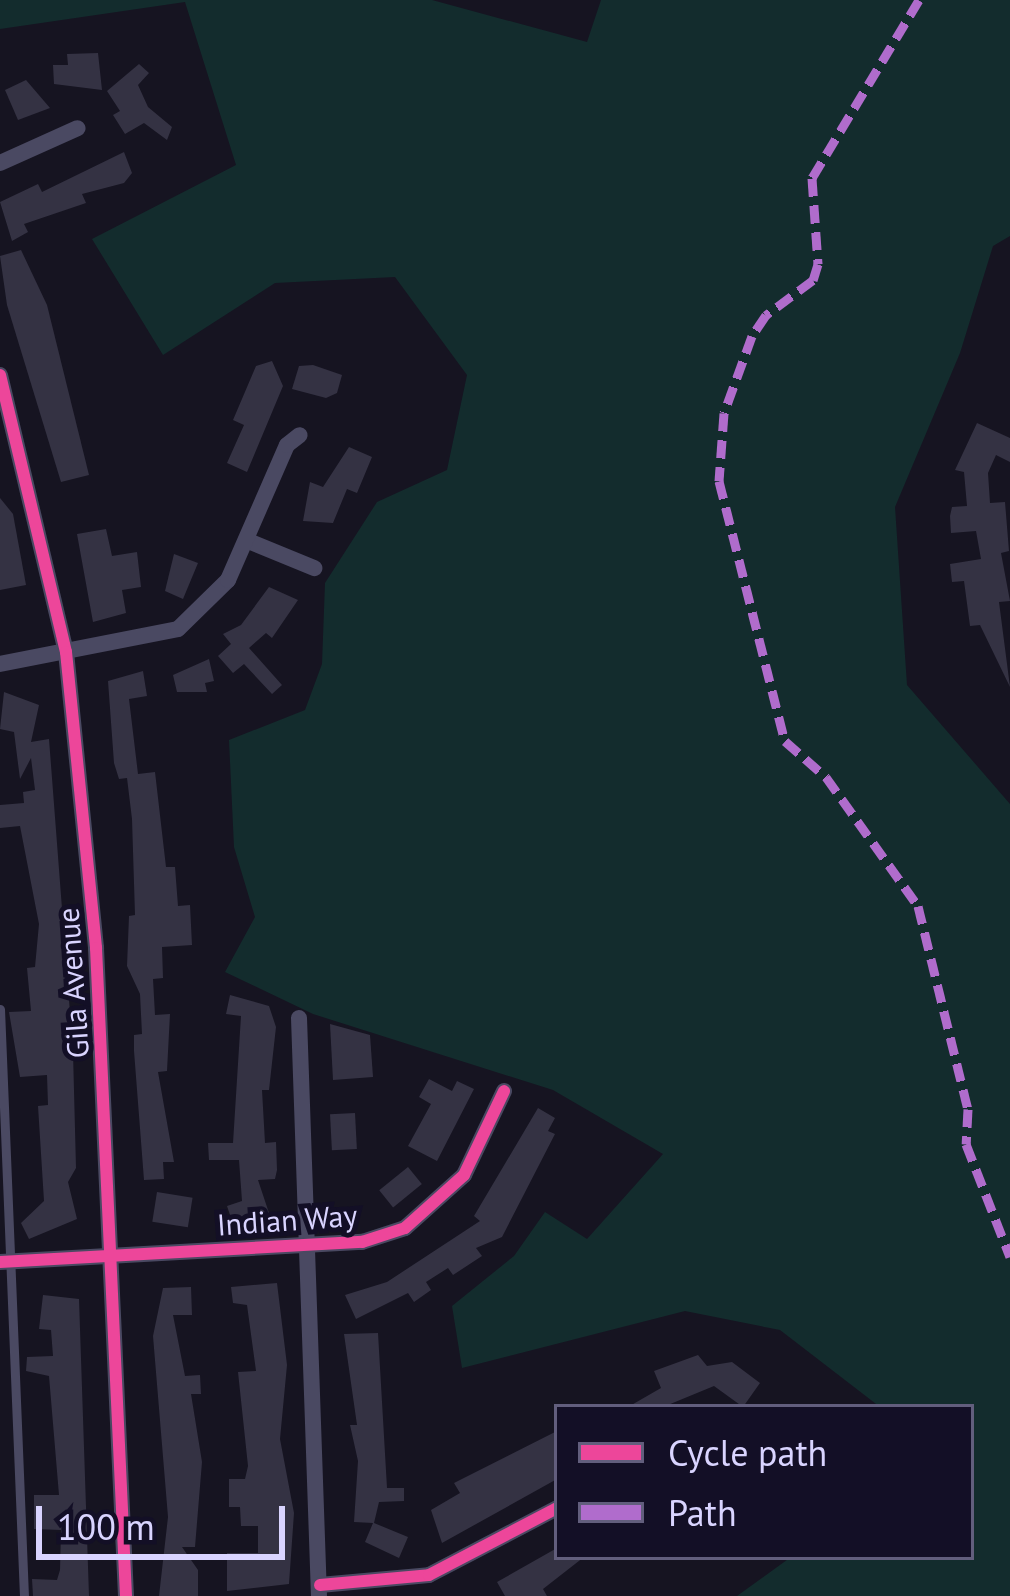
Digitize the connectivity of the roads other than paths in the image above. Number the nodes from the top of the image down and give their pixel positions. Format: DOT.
graph roads {
  1 [pos="78,128"];
  2 [pos="0,164"];
  3 [pos="0,375"];
  4 [pos="300,435"];
  5 [pos="246,540"];
  6 [pos="314,568"];
  7 [pos="66,652"];
  8 [pos="0,664"];
  9 [pos="0,1009"];
  10 [pos="298,1018"];
  11 [pos="504,1091"];
  12 [pos="306,1245"];
  13 [pos="114,1256"];
  14 [pos="6,1262"];
  15 [pos="554,1510"];
  16 [pos="319,1591"];
  17 [pos="24,1596"];
  18 [pos="126,1596"];
  1 -- 2 [label="street"];
  3 -- 7 [label="street, Gila Avenue"];
  4 -- 5 [label="street"];
  5 -- 6 [label="street"];
  5 -- 7 [label="street"];
  7 -- 8 [label="street"];
  7 -- 13 [label="street, Gila Avenue"];
  9 -- 14 [label="lane"];
  10 -- 12 [label="street"];
  11 -- 12 [label="street, Indian Way"];
  12 -- 13 [label="street, Indian Way"];
  12 -- 16 [label="street"];
  13 -- 14 [label="street, Indian Way"];
  13 -- 18 [label="street, Gila Avenue"];
  14 -- 17 [label="lane"];
  15 -- 16 [label="street"];
}
